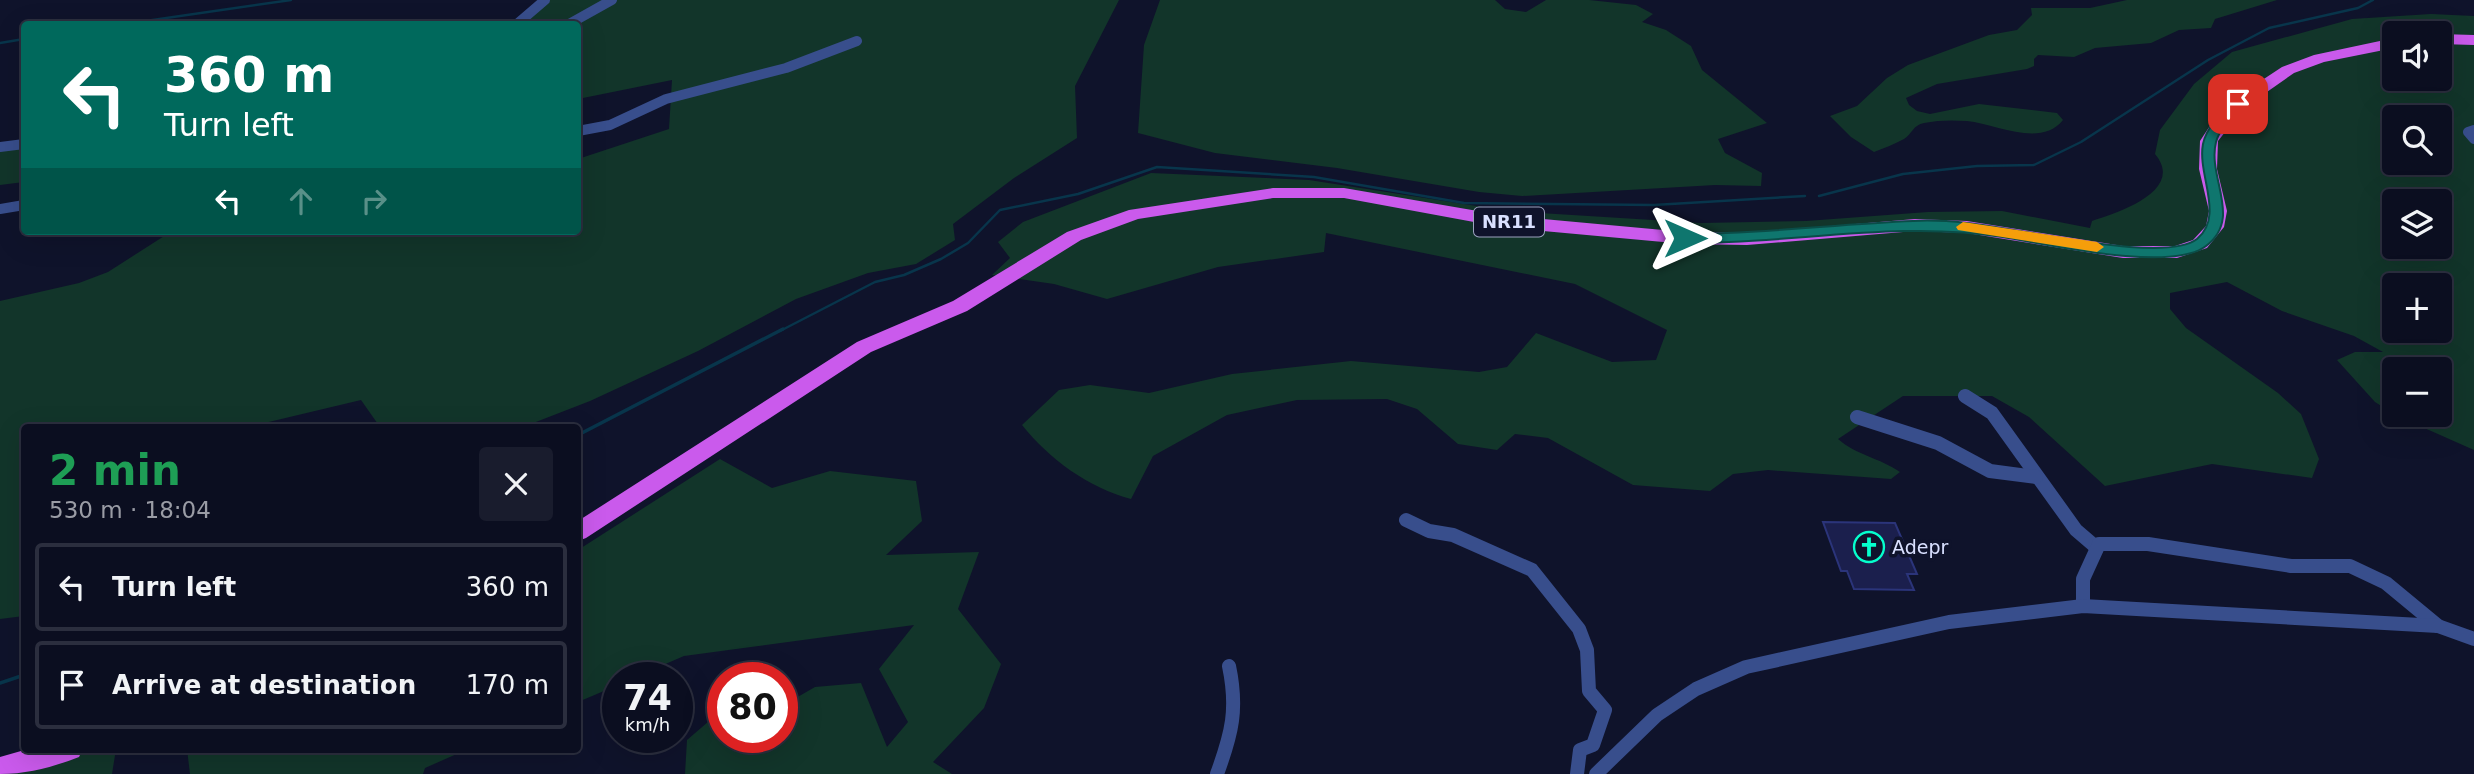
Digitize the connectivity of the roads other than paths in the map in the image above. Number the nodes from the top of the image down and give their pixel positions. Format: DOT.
graph roads {
  1 [pos="545,0"];
  2 [pos="612,0"];
  3 [pos="520,21"];
  4 [pos="574,21"];
  5 [pos="2452,39"];
  6 [pos="2474,40"];
  7 [pos="858,41"];
  8 [pos="2382,45"];
  9 [pos="581,130"];
  10 [pos="2474,130"];
  11 [pos="2474,139"];
  12 [pos="21,145"];
  13 [pos="0,147"];
  14 [pos="21,206"];
  15 [pos="0,209"];
  16 [pos="1965,396"];
  17 [pos="1857,417"];
  18 [pos="2036,477"];
  19 [pos="1406,520"];
  20 [pos="581,530"];
  21 [pos="2097,548"];
  22 [pos="2082,606"];
  23 [pos="2438,626"];
  24 [pos="2474,639"];
  25 [pos="1229,666"];
  26 [pos="55,753"];
  27 [pos="0,769"];
  28 [pos="1217,774"];
  29 [pos="1577,774"];
  30 [pos="1596,774"];
  1 -- 3 [label="street"];
  2 -- 4 [label="street"];
  5 -- 6 [label="highway"];
  7 -- 9 [label="street"];
  8 -- 20 [label="highway, NR11"];
  10 -- 11 [label="street"];
  12 -- 13 [label="street"];
  14 -- 15 [label="street"];
  16 -- 18 [label="street"];
  17 -- 18 [label="street"];
  18 -- 21 [label="street"];
  19 -- 29 [label="street"];
  21 -- 22 [label="street"];
  21 -- 23 [label="street"];
  22 -- 23 [label="street"];
  22 -- 30 [label="street"];
  23 -- 24 [label="street"];
  25 -- 28 [label="street"];
  26 -- 27 [label="highway"];
}
